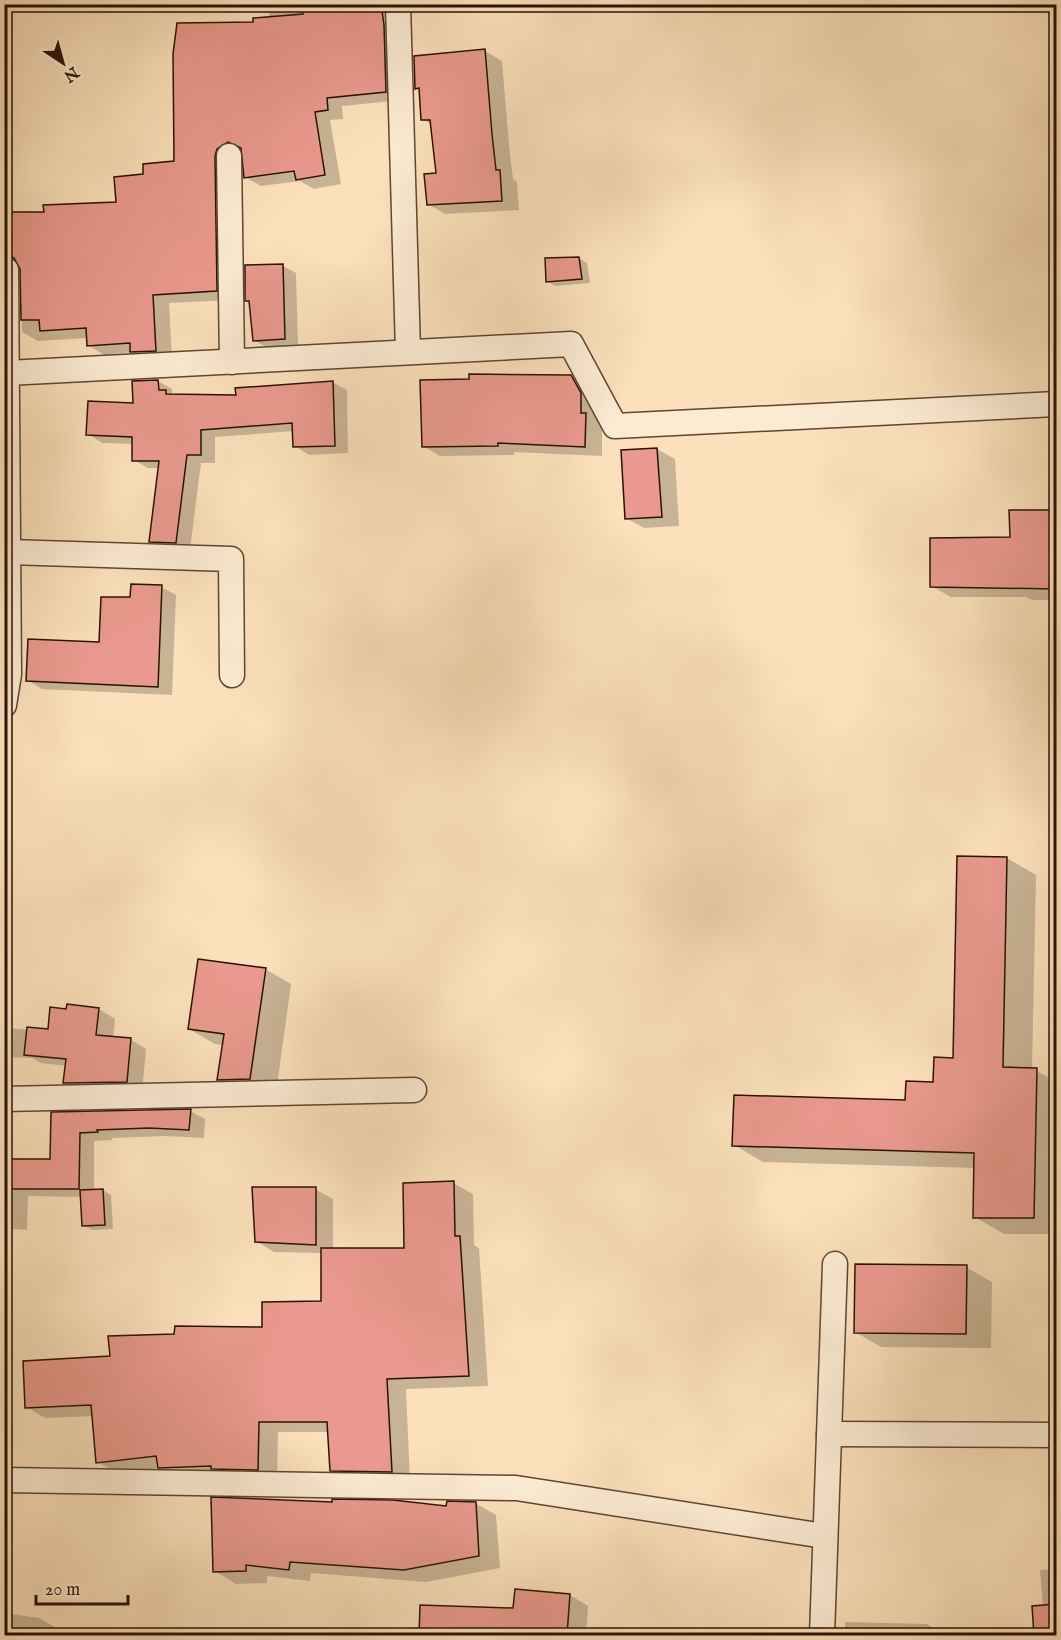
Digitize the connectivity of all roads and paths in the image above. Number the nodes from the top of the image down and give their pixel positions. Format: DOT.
graph roads {
  1 [pos="398,4"];
  2 [pos="229,156"];
  3 [pos="6,270"];
  4 [pos="408,352"];
  5 [pos="232,362"];
  6 [pos="7,373"];
  7 [pos="1056,404"];
  8 [pos="6,444"];
  9 [pos="9,552"];
  10 [pos="232,675"];
  11 [pos="4,705"];
  12 [pos="414,1090"];
  13 [pos="4,1099"];
  14 [pos="835,1264"];
  15 [pos="830,1434"];
  16 [pos="1056,1435"];
  17 [pos="4,1480"];
  18 [pos="824,1536"];
  19 [pos="822,1635"];
  1 -- 4 [label="street"];
  2 -- 5 [label="street"];
  3 -- 6 [label="street"];
  4 -- 5 [label="street"];
  4 -- 7 [label="street"];
  5 -- 6 [label="street"];
  6 -- 8 [label="street"];
  8 -- 9 [label="street"];
  9 -- 10 [label="street"];
  9 -- 11 [label="street"];
  12 -- 13 [label="street"];
  14 -- 15 [label="street"];
  15 -- 16 [label="street"];
  15 -- 18 [label="street"];
  17 -- 18 [label="street"];
  18 -- 19 [label="street"];
}
